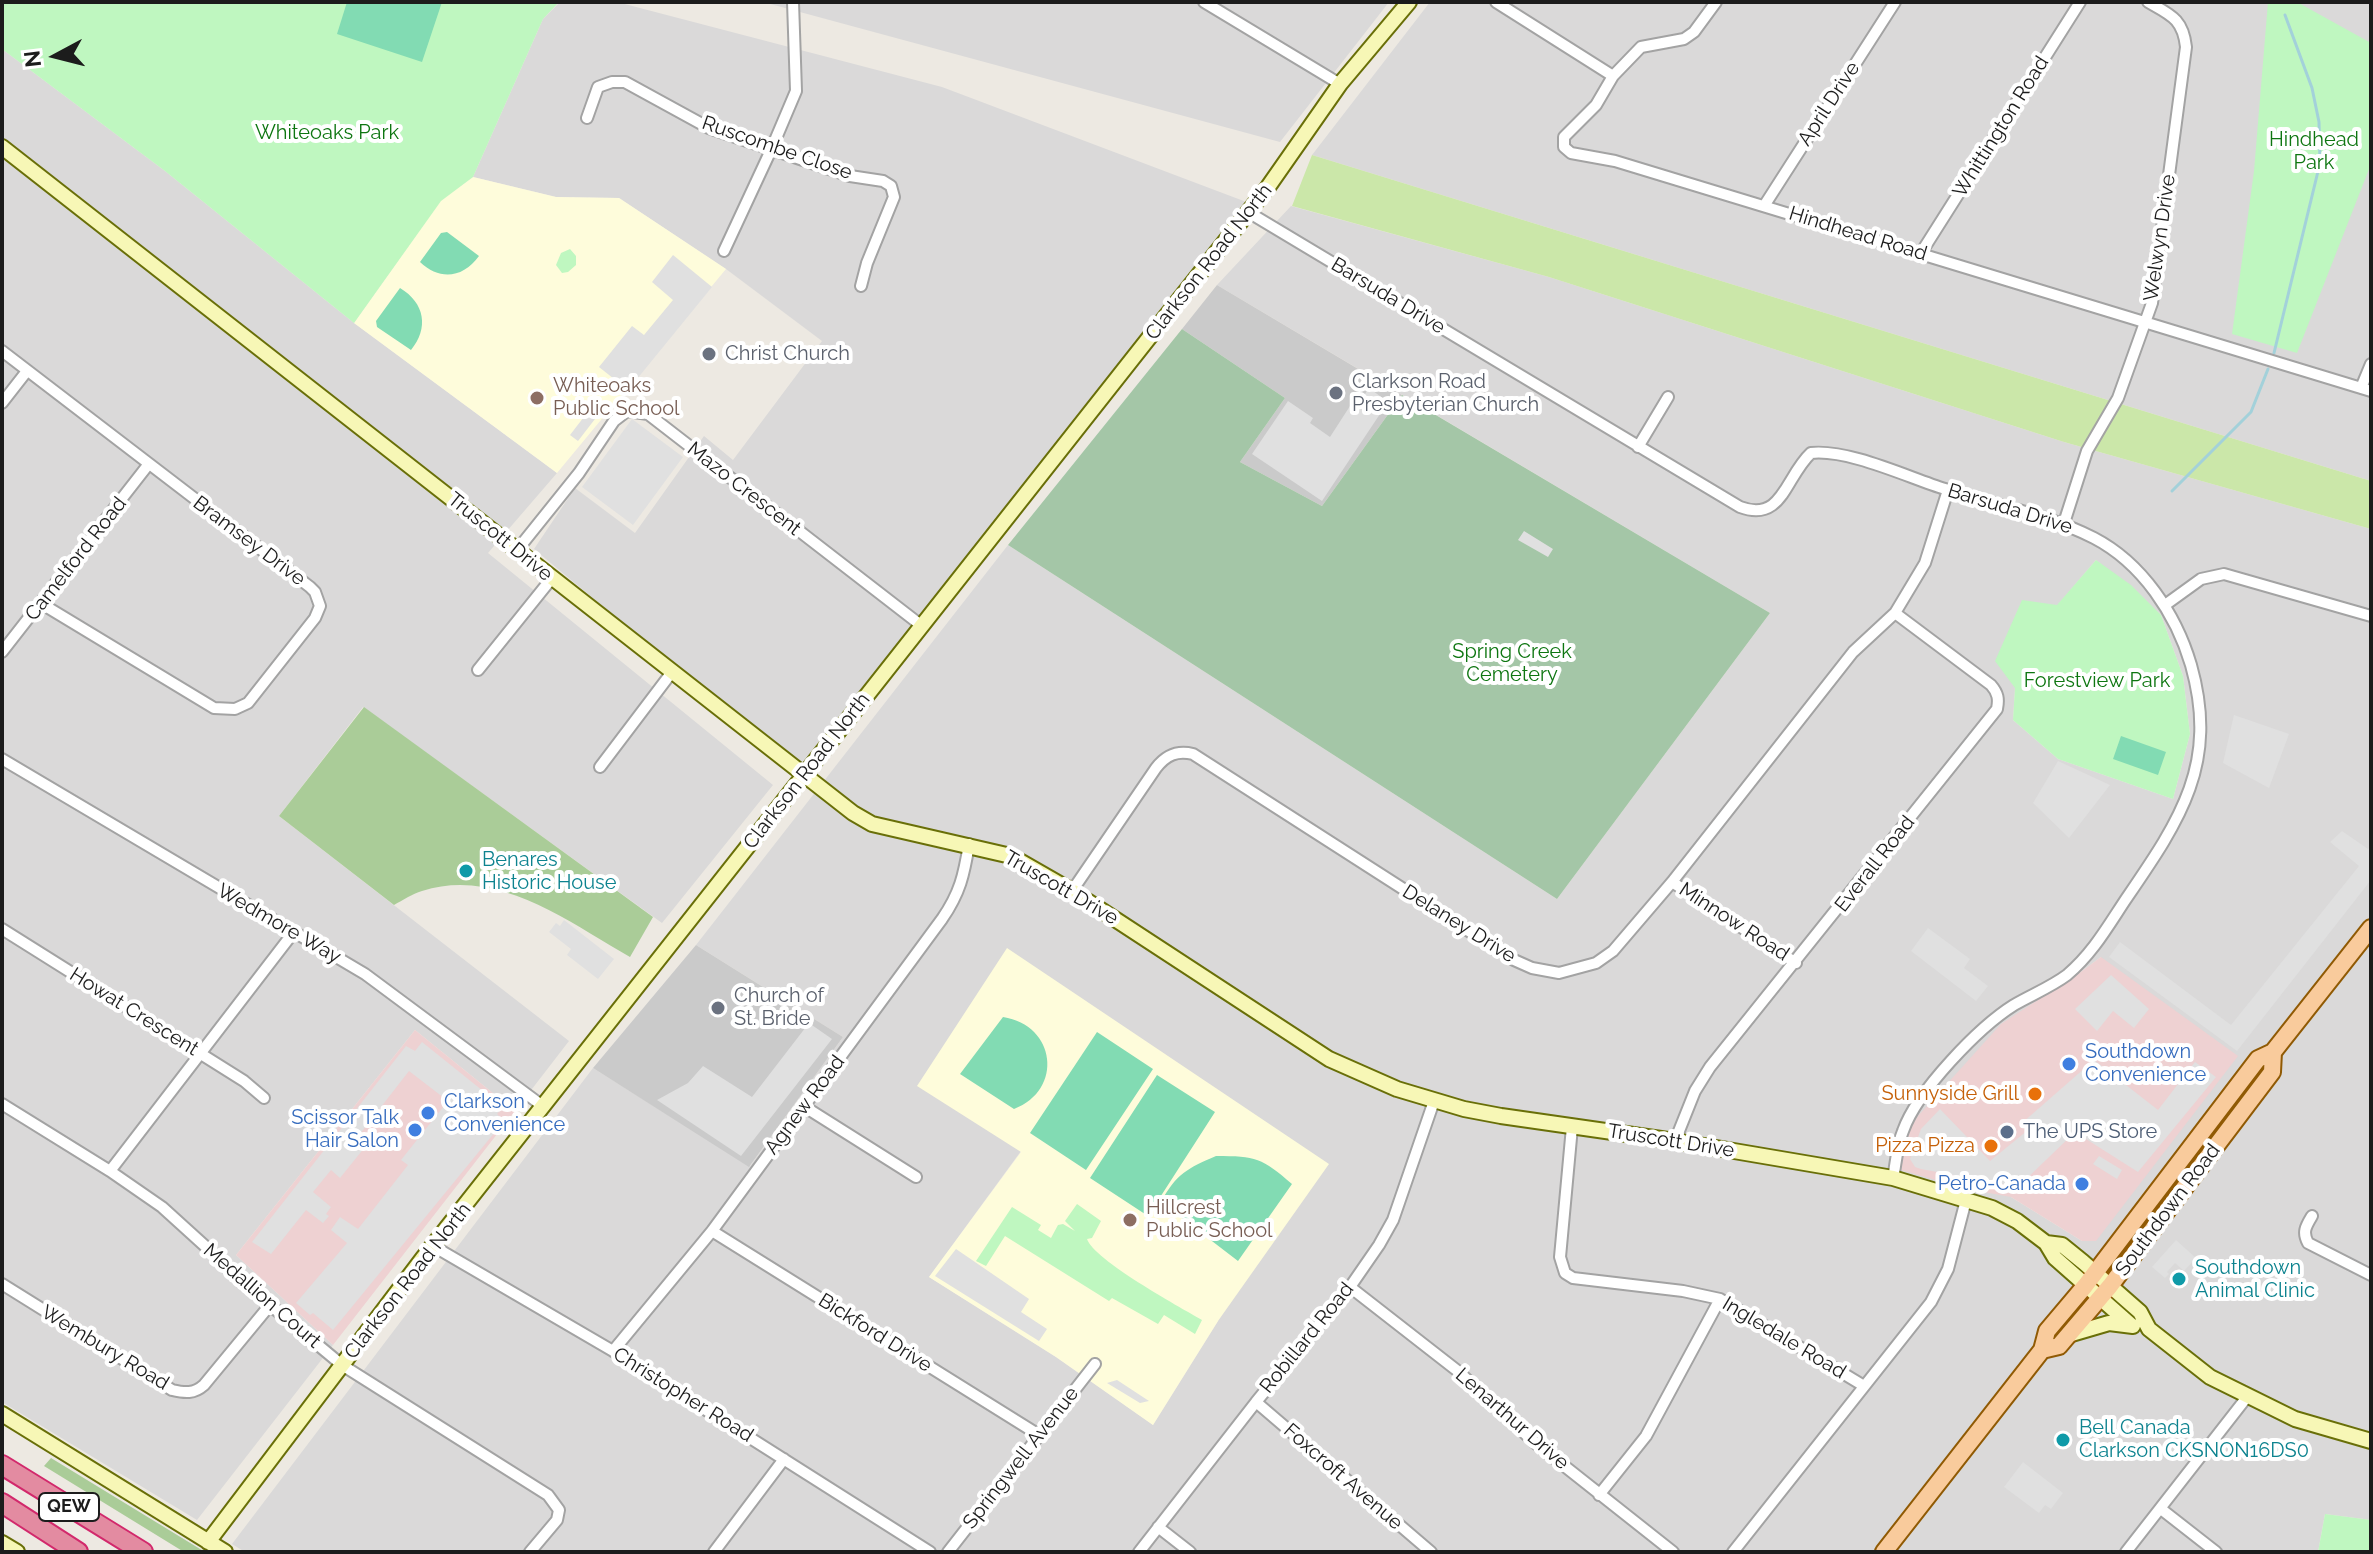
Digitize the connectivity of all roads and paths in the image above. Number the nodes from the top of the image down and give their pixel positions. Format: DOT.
graph roads {
  1 [pos="793,2"];
  2 [pos="1204,2"];
  3 [pos="1409,2"];
  4 [pos="1496,2"];
  5 [pos="1716,2"];
  6 [pos="1895,2"];
  7 [pos="2080,2"];
  8 [pos="2148,2"];
  9 [pos="1613,76"];
  10 [pos="1340,84"];
  11 [pos="587,118"];
  12 [pos="2,147"];
  13 [pos="771,150"];
  14 [pos="1764,206"];
  15 [pos="1248,212"];
  16 [pos="724,251"];
  17 [pos="1921,253"];
  18 [pos="861,286"];
  19 [pos="2146,324"];
  20 [pos="2,351"];
  21 [pos="2371,364"];
  22 [pos="27,371"];
  23 [pos="2366,390"];
  24 [pos="1668,397"];
  25 [pos="2,403"];
  26 [pos="1638,447"];
  27 [pos="148,465"];
  28 [pos="1948,490"];
  29 [pos="2064,523"];
  30 [pos="518,549"];
  31 [pos="552,578"];
  32 [pos="42,604"];
  33 [pos="2165,605"];
  34 [pos="1895,613"];
  35 [pos="2371,616"];
  36 [pos="922,626"];
  37 [pos="2,652"];
  38 [pos="478,670"];
  39 [pos="672,672"];
  40 [pos="2,759"];
  41 [pos="600,767"];
  42 [pos="804,774"];
  43 [pos="969,844"];
  44 [pos="1672,882"];
  45 [pos="1072,891"];
  46 [pos="2371,928"];
  47 [pos="2,929"];
  48 [pos="293,933"];
  49 [pos="1796,963"];
  50 [pos="2273,1052"];
  51 [pos="200,1055"];
  52 [pos="264,1098"];
  53 [pos="1434,1101"];
  54 [pos="2,1104"];
  55 [pos="544,1107"];
  56 [pos="805,1107"];
  57 [pos="1572,1127"];
  58 [pos="1675,1141"];
  59 [pos="110,1171"];
  60 [pos="916,1177"];
  61 [pos="1893,1178"];
  62 [pos="1966,1200"];
  63 [pos="2312,1216"];
  64 [pos="712,1231"];
  65 [pos="433,1246"];
  66 [pos="2371,1275"];
  67 [pos="2090,1279"];
  68 [pos="2,1284"];
  69 [pos="1350,1287"];
  70 [pos="2105,1292"];
  71 [pos="1720,1299"];
  72 [pos="270,1305"];
  73 [pos="2132,1326"];
  74 [pos="2149,1329"];
  75 [pos="2068,1335"];
  76 [pos="2042,1350"];
  77 [pos="613,1351"];
  78 [pos="1095,1364"];
  79 [pos="342,1365"];
  80 [pos="1864,1386"];
  81 [pos="2247,1397"];
  82 [pos="1256,1402"];
  83 [pos="2,1414"];
  84 [pos="1039,1435"];
  85 [pos="2371,1441"];
  86 [pos="784,1459"];
  87 [pos="2,1465"];
  88 [pos="1599,1495"];
  89 [pos="2,1503"];
  90 [pos="2161,1509"];
  91 [pos="1158,1527"];
  92 [pos="208,1542"];
  93 [pos="2,1543"];
  94 [pos="17,1552"];
  95 [pos="78,1552"];
  96 [pos="143,1552"];
  97 [pos="225,1552"];
  98 [pos="530,1552"];
  99 [pos="714,1552"];
  100 [pos="930,1552"];
  101 [pos="948,1552"];
  102 [pos="1139,1552"];
  103 [pos="1190,1552"];
  104 [pos="1431,1552"];
  105 [pos="1673,1552"];
  106 [pos="1733,1552"];
  107 [pos="1884,1552"];
  108 [pos="2126,1552"];
  109 [pos="2216,1552"];
  1 -- 13 [label="street"];
  2 -- 10 [label="street"];
  3 -- 10 [label="street, Clarkson Road North"];
  4 -- 9 [label="street"];
  5 -- 9 [label="street"];
  6 -- 14 [label="street, April Drive"];
  7 -- 17 [label="street, Whittington Road"];
  8 -- 19 [label="street, Welwyn Drive"];
  9 -- 14 [label="street, Hindhead Road"];
  10 -- 15 [label="street, Clarkson Road North"];
  11 -- 13 [label="street, Ruscombe Close"];
  12 -- 30 [label="street, Truscott Drive"];
  13 -- 16 [label="street"];
  13 -- 18 [label="street, Ruscombe Close"];
  14 -- 17 [label="street, Hindhead Road"];
  15 -- 26 [label="street, Barsuda Drive"];
  15 -- 36 [label="street, Clarkson Road North"];
  17 -- 19 [label="street, Hindhead Road"];
  19 -- 23 [label="street, Hindhead Road"];
  19 -- 29 [label="street, Welwyn Drive"];
  20 -- 22 [label="street, Bramsey Drive"];
  21 -- 23 [label="street"];
  22 -- 25 [label="street"];
  22 -- 27 [label="street, Bramsey Drive"];
  24 -- 26 [label="street"];
  26 -- 28 [label="street, Barsuda Drive"];
  27 -- 32 [label="street, Camelford Road"];
  27 -- 32 [label="street, Bramsey Drive"];
  28 -- 29 [label="street, Barsuda Drive"];
  28 -- 34 [label="street, Delaney Drive"];
  29 -- 33 [label="street, Barsuda Drive"];
  30 -- 31 [label="street, Truscott Drive"];
  30 -- 36 [label="street, Mazo Crescent"];
  31 -- 38 [label="street"];
  31 -- 39 [label="street, Truscott Drive"];
  32 -- 37 [label="street, Camelford Road"];
  33 -- 35 [label="street"];
  33 -- 61 [label="street, Barsuda Drive"];
  34 -- 44 [label="street, Delaney Drive"];
  34 -- 49 [label="street, Everall Road"];
  36 -- 42 [label="street, Clarkson Road North"];
  39 -- 41 [label="street"];
  39 -- 42 [label="street, Truscott Drive"];
  40 -- 48 [label="street, Wedmore Way"];
  42 -- 43 [label="street, Truscott Drive"];
  42 -- 55 [label="street, Clarkson Road North"];
  43 -- 45 [label="street, Truscott Drive"];
  43 -- 56 [label="street, Agnew Road"];
  44 -- 45 [label="street, Delaney Drive"];
  44 -- 49 [label="street, Minnow Road"];
  45 -- 53 [label="street, Truscott Drive"];
  46 -- 50 [label="main road, Southdown Road"];
  47 -- 51 [label="street, Howat Crescent"];
  48 -- 51 [label="street"];
  48 -- 55 [label="street, Wedmore Way"];
  49 -- 58 [label="street, Everall Road"];
  50 -- 67 [label="main road, Southdown Road"];
  50 -- 70 [label="main road, Southdown Road"];
  51 -- 52 [label="street, Howat Crescent"];
  51 -- 59 [label="street"];
  53 -- 57 [label="street, Truscott Drive"];
  53 -- 69 [label="street, Robillard Road"];
  54 -- 59 [label="street, Medallion Court"];
  55 -- 65 [label="street, Clarkson Road North"];
  56 -- 60 [label="street"];
  56 -- 64 [label="street, Agnew Road"];
  57 -- 58 [label="street, Truscott Drive"];
  57 -- 71 [label="street, Ingledale Road"];
  58 -- 61 [label="street, Truscott Drive"];
  59 -- 72 [label="street, Medallion Court"];
  61 -- 62 [label="street, Truscott Drive"];
  62 -- 67 [label="street, Truscott Drive"];
  62 -- 80 [label="street"];
  63 -- 66 [label="street"];
  64 -- 77 [label="street, Agnew Road"];
  64 -- 84 [label="street, Bickford Drive"];
  65 -- 77 [label="street, Christopher Road"];
  65 -- 79 [label="street, Clarkson Road North"];
  67 -- 70 [label="street, Truscott Drive"];
  67 -- 76 [label="main road, Southdown Road"];
  68 -- 72 [label="street, Wembury Road"];
  69 -- 82 [label="street, Robillard Road"];
  69 -- 88 [label="street, Lenarthur Drive"];
  70 -- 73 [label="street, Truscott Drive"];
  70 -- 74 [label="street, Truscott Drive"];
  70 -- 75 [label="main road, Southdown Road"];
  71 -- 80 [label="street, Ingledale Road"];
  71 -- 88 [label="street"];
  72 -- 79 [label="street, Medallion Court"];
  73 -- 74 [label="street, Truscott Drive"];
  73 -- 75 [label="street"];
  74 -- 81 [label="street, Truscott Drive"];
  75 -- 76 [label="main road, Southdown Road"];
  76 -- 107 [label="main road, Southdown Road"];
  77 -- 86 [label="street, Christopher Road"];
  78 -- 84 [label="street, Springwell Avenue"];
  79 -- 92 [label="street, Clarkson Road North"];
  79 -- 98 [label="street, Medallion Court"];
  80 -- 106 [label="street"];
  81 -- 85 [label="street, Truscott Drive"];
  81 -- 90 [label="street"];
  82 -- 91 [label="street, Robillard Road"];
  82 -- 104 [label="street, Foxcroft Avenue"];
  83 -- 92 [label="street"];
  84 -- 101 [label="street, Springwell Avenue"];
  86 -- 99 [label="street"];
  86 -- 100 [label="street, Christopher Road"];
  87 -- 96 [label="highway, QEW"];
  88 -- 105 [label="street, Lenarthur Drive"];
  89 -- 95 [label="highway, QEW"];
  90 -- 108 [label="street"];
  90 -- 109 [label="street"];
  91 -- 102 [label="street, Robillard Road"];
  91 -- 103 [label="street"];
  92 -- 97 [label="street"];
  93 -- 94 [label="street"];
}
